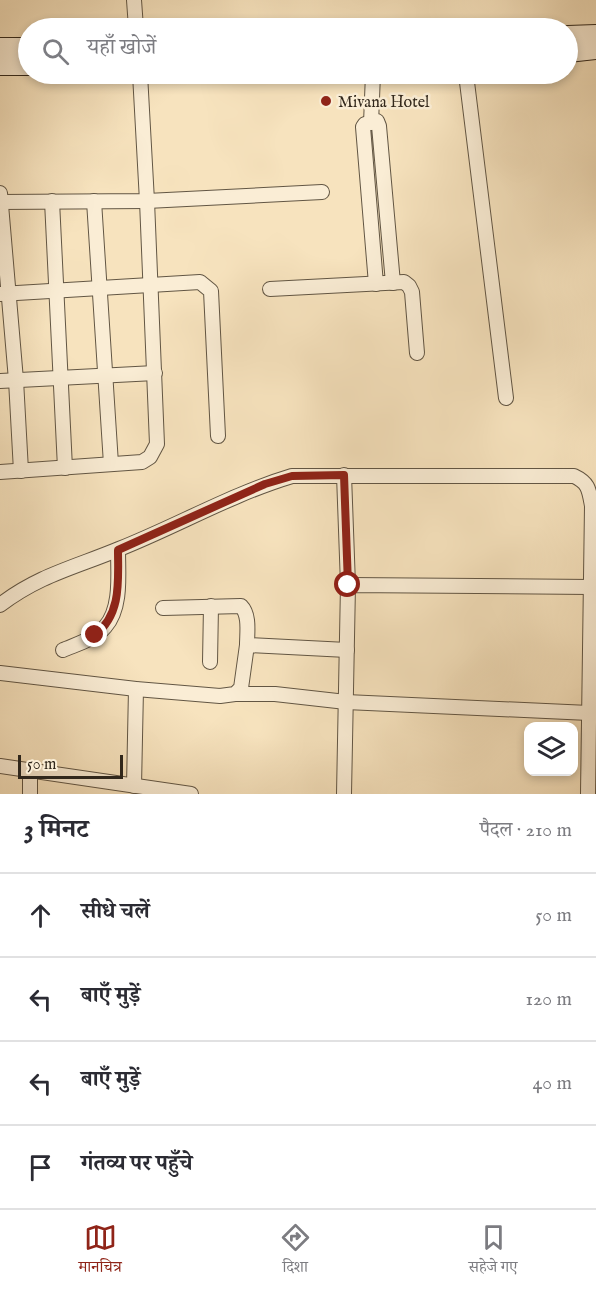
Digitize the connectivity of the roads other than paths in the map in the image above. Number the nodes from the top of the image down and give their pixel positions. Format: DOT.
graph roads {
  1 [pos="134,0"];
  2 [pos="135,18"];
  3 [pos="596,35"];
  4 [pos="578,36"];
  5 [pos="0,48"];
  6 [pos="18,48"];
  7 [pos="596,49"];
  8 [pos="578,51"];
  9 [pos="0,65"];
  10 [pos="18,65"];
  11 [pos="141,84"];
  12 [pos="373,84"];
  13 [pos="467,84"];
  14 [pos="371,123"];
  15 [pos="322,192"];
  16 [pos="0,193"];
  17 [pos="52,201"];
  18 [pos="94,201"];
  19 [pos="147,201"];
  20 [pos="0,202"];
  21 [pos="393,283"];
  22 [pos="376,284"];
  23 [pos="151,286"];
  24 [pos="99,289"];
  25 [pos="270,289"];
  26 [pos="57,291"];
  27 [pos="5,293"];
  28 [pos="417,353"];
  29 [pos="154,373"];
  30 [pos="105,375"];
  31 [pos="60,378"];
  32 [pos="16,380"];
  33 [pos="0,381"];
  34 [pos="506,398"];
  35 [pos="218,436"];
  36 [pos="111,464"];
  37 [pos="65,468"];
  38 [pos="21,471"];
  39 [pos="0,472"];
  40 [pos="344,475"];
  41 [pos="594,506"];
  42 [pos="118,550"];
  43 [pos="348,585"];
  44 [pos="591,587"];
  45 [pos="593,604"];
  46 [pos="0,605"];
  47 [pos="211,606"];
  48 [pos="163,608"];
  49 [pos="247,645"];
  50 [pos="63,650"];
  51 [pos="347,650"];
  52 [pos="210,662"];
  53 [pos="0,673"];
  54 [pos="136,688"];
  55 [pos="235,694"];
  56 [pos="346,702"];
  57 [pos="593,713"];
  58 [pos="0,766"];
  59 [pos="30,771"];
  60 [pos="134,786"];
  61 [pos="98,787"];
  62 [pos="30,794"];
  63 [pos="189,794"];
  64 [pos="344,794"];
  65 [pos="588,794"];
  1 -- 2 [label="street"];
  3 -- 4 [label="main road"];
  5 -- 6 [label="main road"];
  7 -- 8 [label="main road"];
  9 -- 10 [label="main road"];
  11 -- 19 [label="street"];
  12 -- 14 [label="street"];
  13 -- 34 [label="street"];
  14 -- 21 [label="street"];
  14 -- 22 [label="street"];
  15 -- 19 [label="street"];
  16 -- 20 [label="street"];
  17 -- 18 [label="street"];
  17 -- 20 [label="street"];
  17 -- 26 [label="street"];
  18 -- 19 [label="street"];
  18 -- 24 [label="street"];
  19 -- 23 [label="street"];
  20 -- 27 [label="street"];
  21 -- 22 [label="street"];
  21 -- 28 [label="street"];
  22 -- 25 [label="street"];
  23 -- 24 [label="street"];
  23 -- 29 [label="street"];
  23 -- 35 [label="street"];
  24 -- 26 [label="street"];
  24 -- 30 [label="street"];
  26 -- 27 [label="street"];
  26 -- 31 [label="street"];
  27 -- 32 [label="street"];
  29 -- 30 [label="street"];
  29 -- 36 [label="street"];
  30 -- 31 [label="street"];
  30 -- 36 [label="street"];
  31 -- 32 [label="street"];
  31 -- 37 [label="street"];
  32 -- 33 [label="street"];
  32 -- 38 [label="street"];
  36 -- 37 [label="street"];
  37 -- 38 [label="street"];
  38 -- 39 [label="street"];
  40 -- 41 [label="street"];
  40 -- 42 [label="street"];
  40 -- 43 [label="street"];
  41 -- 44 [label="street"];
  42 -- 46 [label="street"];
  42 -- 50 [label="street"];
  43 -- 44 [label="street"];
  43 -- 51 [label="street"];
  44 -- 45 [label="street"];
  45 -- 57 [label="street"];
  47 -- 48 [label="street"];
  47 -- 49 [label="street"];
  47 -- 52 [label="street"];
  49 -- 51 [label="street"];
  49 -- 55 [label="street"];
  51 -- 56 [label="street"];
  53 -- 54 [label="street"];
  54 -- 55 [label="street"];
  54 -- 60 [label="street"];
  55 -- 56 [label="street"];
  56 -- 57 [label="street"];
  56 -- 64 [label="street"];
  57 -- 65 [label="street"];
  58 -- 59 [label="street"];
  59 -- 61 [label="street"];
  59 -- 62 [label="street"];
  60 -- 61 [label="street"];
  60 -- 63 [label="street"];
}
